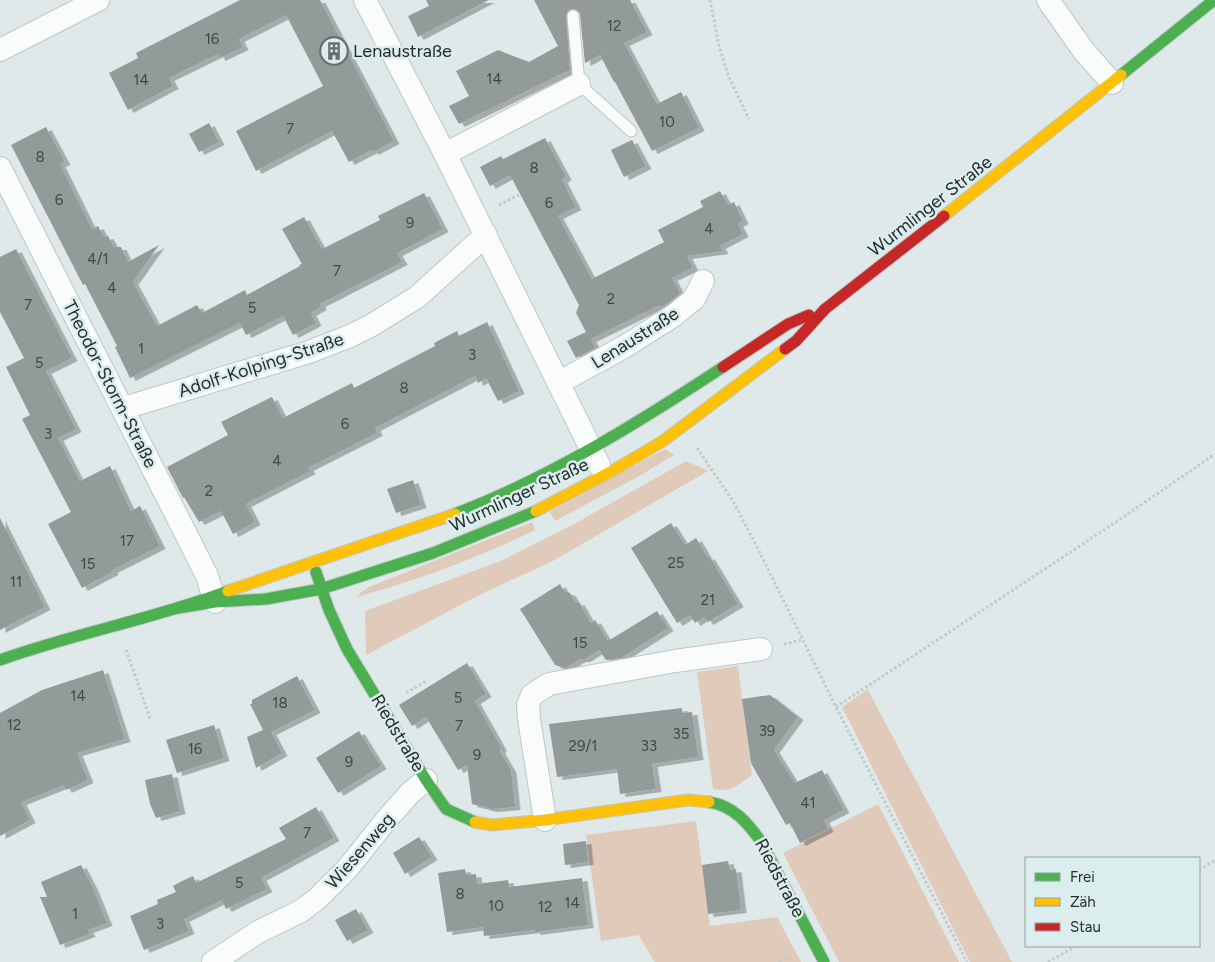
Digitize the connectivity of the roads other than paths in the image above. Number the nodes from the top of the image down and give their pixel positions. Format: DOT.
graph roads {
  1 [pos="98,0"];
  2 [pos="366,0"];
  3 [pos="1048,0"];
  4 [pos="1214,0"];
  5 [pos="572,16"];
  6 [pos="0,50"];
  7 [pos="1112,83"];
  8 [pos="579,84"];
  9 [pos="631,131"];
  10 [pos="446,154"];
  11 [pos="0,168"];
  12 [pos="486,235"];
  13 [pos="703,282"];
  14 [pos="824,309"];
  15 [pos="558,383"];
  16 [pos="124,408"];
  17 [pos="591,450"];
  18 [pos="605,475"];
  19 [pos="314,561"];
  20 [pos="321,589"];
  21 [pos="215,599"];
  22 [pos="761,649"];
  23 [pos="0,660"];
  24 [pos="426,780"];
  25 [pos="545,820"];
  26 [pos="213,962"];
  27 [pos="824,962"];
  1 -- 6 [label="street"];
  2 -- 10 [label="street"];
  3 -- 7 [label="street"];
  4 -- 7 [label="main road, Wurmlinger Straße"];
  5 -- 8 [label="lane"];
  7 -- 14 [label="main road, Wurmlinger Straße"];
  8 -- 9 [label="lane"];
  8 -- 10 [label="street"];
  10 -- 12 [label="street"];
  11 -- 16 [label="street, Theodor-Storm-Straße"];
  12 -- 15 [label="street"];
  12 -- 16 [label="street, Adolf-Kolping-Straße"];
  13 -- 15 [label="street, Lenaustraße"];
  14 -- 17 [label="main road, Wurmlinger Straße"];
  14 -- 18 [label="main road, Wurmlinger Straße"];
  15 -- 17 [label="street"];
  16 -- 21 [label="street, Theodor-Storm-Straße"];
  17 -- 18 [label="street"];
  17 -- 19 [label="main road, Wurmlinger Straße"];
  18 -- 20 [label="main road, Wurmlinger Straße"];
  19 -- 20 [label="main road, Riedstraße"];
  19 -- 21 [label="main road, Wurmlinger Straße"];
  20 -- 21 [label="main road, Wurmlinger Straße"];
  20 -- 24 [label="main road, Riedstraße"];
  21 -- 23 [label="main road, Wurmlinger Straße"];
  22 -- 25 [label="street"];
  24 -- 25 [label="main road, Riedstraße"];
  24 -- 26 [label="street, Wiesenweg"];
  25 -- 27 [label="main road, Riedstraße"];
}
